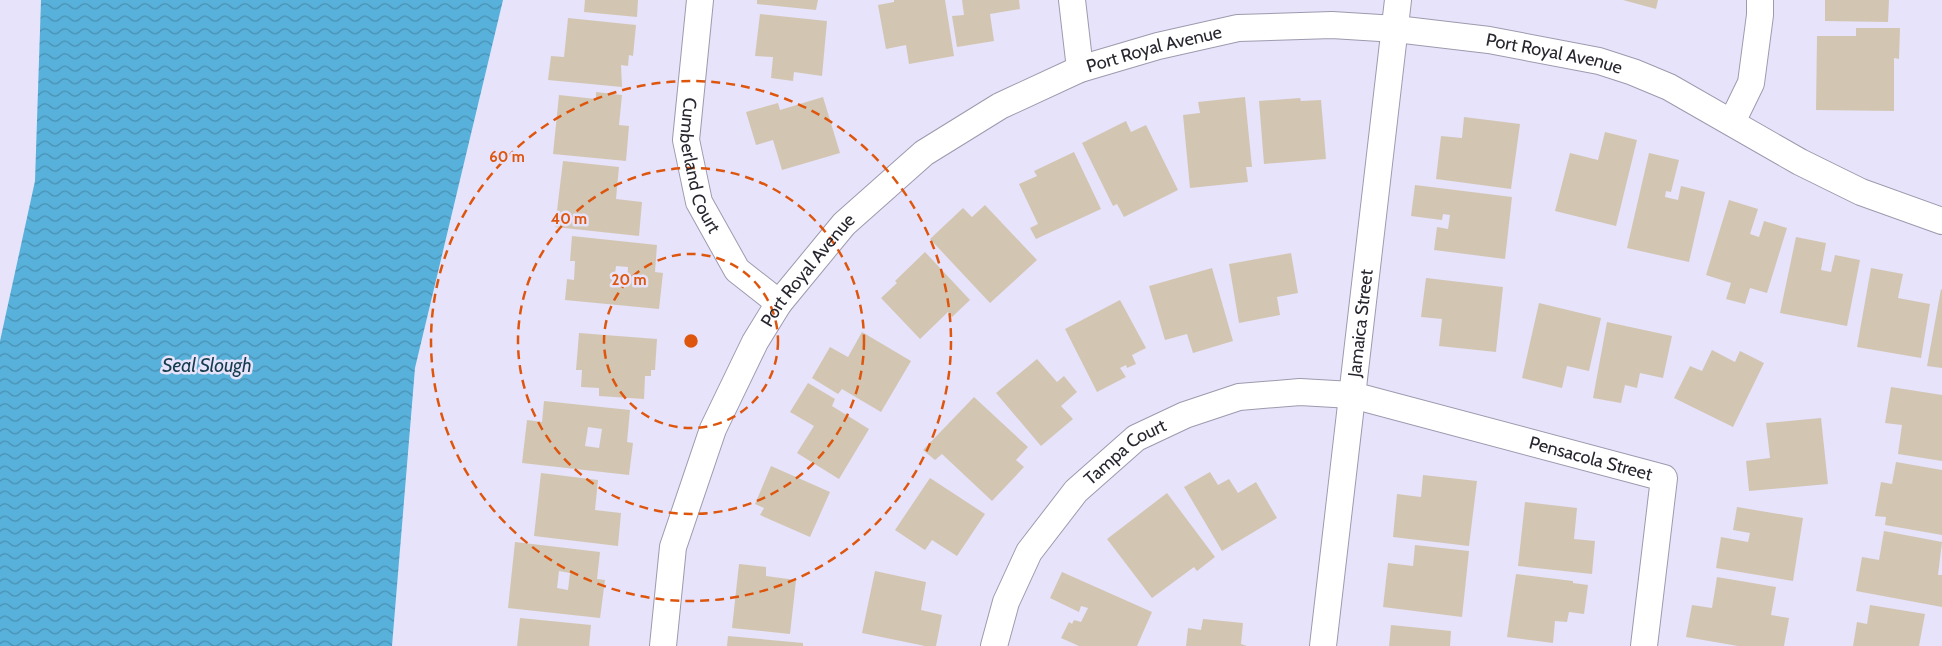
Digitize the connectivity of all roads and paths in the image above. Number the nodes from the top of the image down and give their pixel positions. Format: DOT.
graph roads {
  1 [pos="700,0"];
  2 [pos="1072,0"];
  3 [pos="1398,0"];
  4 [pos="1760,0"];
  5 [pos="1396,29"];
  6 [pos="1080,69"];
  7 [pos="1732,122"];
  8 [pos="1942,221"];
  9 [pos="779,303"];
  10 [pos="1352,395"];
  11 [pos="663,646"];
  12 [pos="994,646"];
  13 [pos="1323,646"];
  14 [pos="1644,646"];
  1 -- 9 [label="street, Cumberland Court"];
  2 -- 6 [label="street"];
  3 -- 5 [label="street, Jamaica Street"];
  4 -- 7 [label="street"];
  5 -- 6 [label="street, Port Royal Avenue"];
  5 -- 7 [label="street, Port Royal Avenue"];
  5 -- 10 [label="street, Jamaica Street"];
  6 -- 9 [label="street, Port Royal Avenue"];
  7 -- 8 [label="street, Port Royal Avenue"];
  9 -- 11 [label="street, Port Royal Avenue"];
  10 -- 12 [label="street, Tampa Court"];
  10 -- 13 [label="street, Jamaica Street"];
  10 -- 14 [label="street, Pensacola Street"];
}
